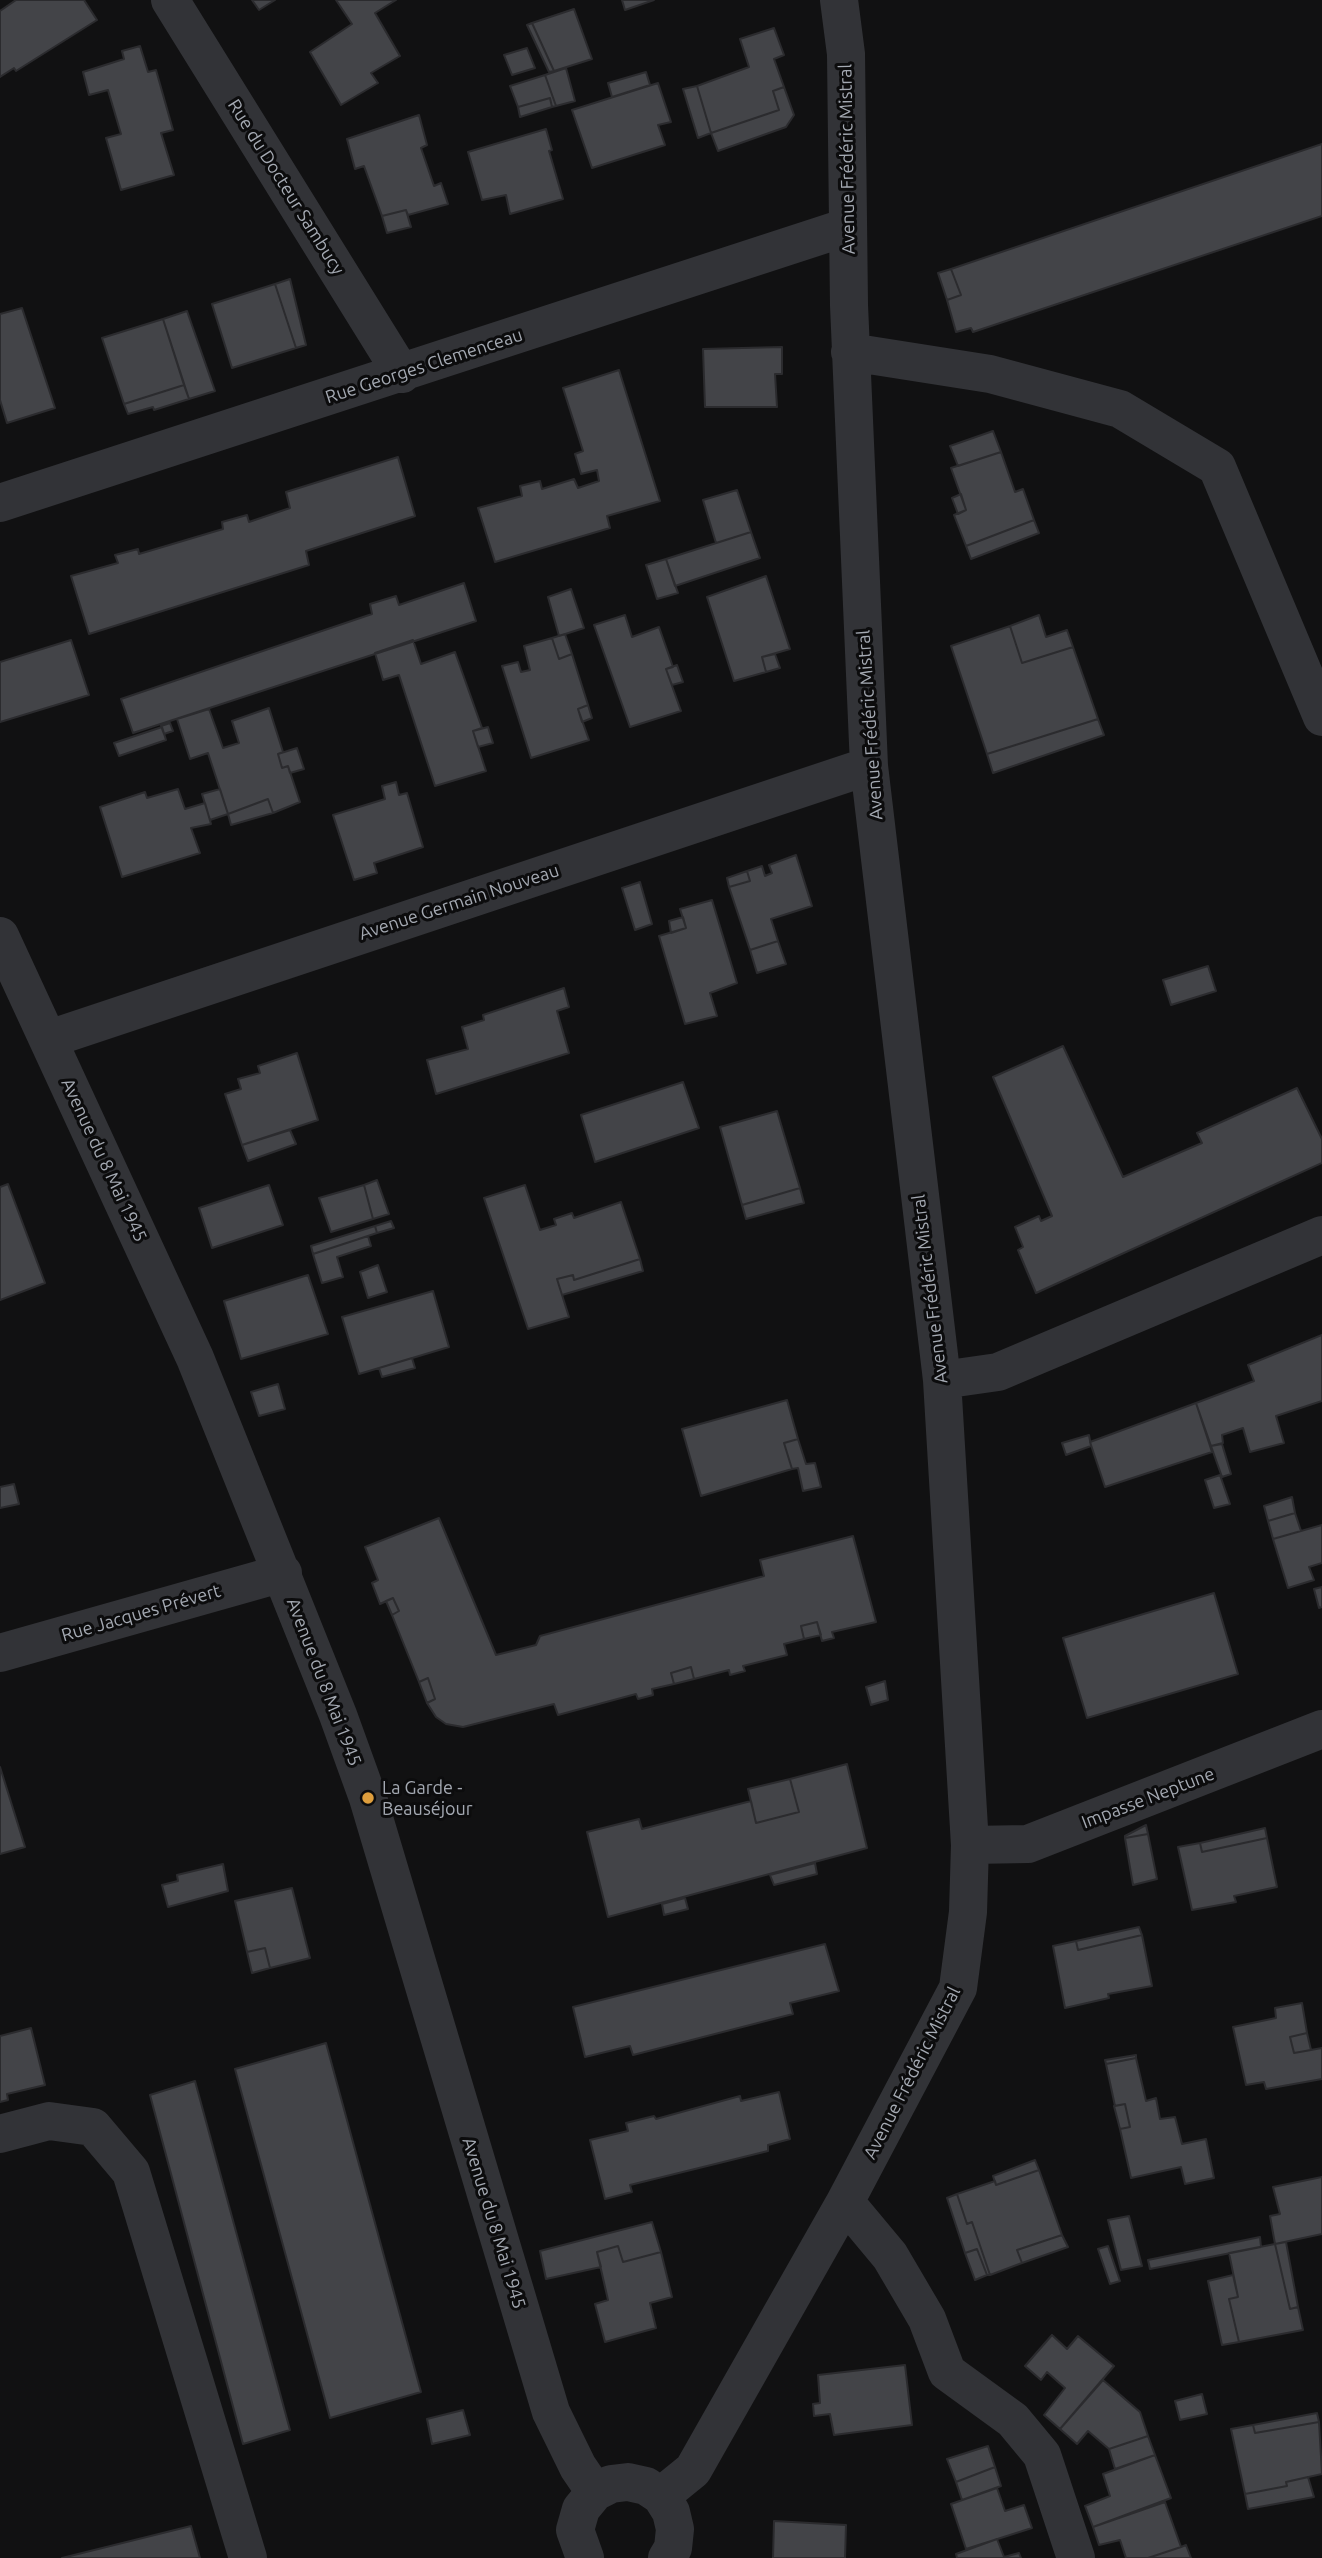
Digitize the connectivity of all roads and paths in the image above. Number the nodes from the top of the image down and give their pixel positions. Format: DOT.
graph roads {
  1 [pos="170,0"];
  2 [pos="839,0"];
  3 [pos="847,227"];
  4 [pos="850,352"];
  5 [pos="402,374"];
  6 [pos="0,503"];
  7 [pos="1322,716"];
  8 [pos="869,766"];
  9 [pos="0,936"];
  10 [pos="49,1039"];
  11 [pos="1322,1235"];
  12 [pos="942,1380"];
  13 [pos="283,1573"];
  14 [pos="0,1653"];
  15 [pos="1322,1729"];
  16 [pos="970,1845"];
  17 [pos="0,2134"];
  18 [pos="845,2202"];
  19 [pos="595,2492"];
  20 [pos="661,2496"];
  21 [pos="248,2558"];
  22 [pos="585,2558"];
  23 [pos="667,2558"];
  24 [pos="1076,2558"];
  1 -- 5 [label="street, Rue du Docteur Sambucy"];
  2 -- 3 [label="street, Avenue Frédéric Mistral"];
  3 -- 4 [label="street, Avenue Frédéric Mistral"];
  3 -- 5 [label="street, Rue Georges Clemenceau"];
  4 -- 7 [label="street"];
  4 -- 8 [label="street, Avenue Frédéric Mistral"];
  5 -- 6 [label="street, Rue Georges Clemenceau"];
  8 -- 10 [label="street, Avenue Germain Nouveau"];
  8 -- 12 [label="street, Avenue Frédéric Mistral"];
  9 -- 10 [label="street, Avenue du 8 Mai 1945"];
  10 -- 13 [label="street, Avenue du 8 Mai 1945"];
  11 -- 12 [label="street"];
  12 -- 16 [label="street, Avenue Frédéric Mistral"];
  13 -- 14 [label="street, Rue Jacques Prévert"];
  13 -- 19 [label="street, Avenue du 8 Mai 1945"];
  15 -- 16 [label="street, Impasse Neptune"];
  16 -- 18 [label="street, Avenue Frédéric Mistral"];
  17 -- 21 [label="street"];
  18 -- 20 [label="street, Avenue Frédéric Mistral"];
  18 -- 24 [label="street"];
  19 -- 20 [label="street"];
  19 -- 22 [label="street"];
  20 -- 23 [label="street"];
}
